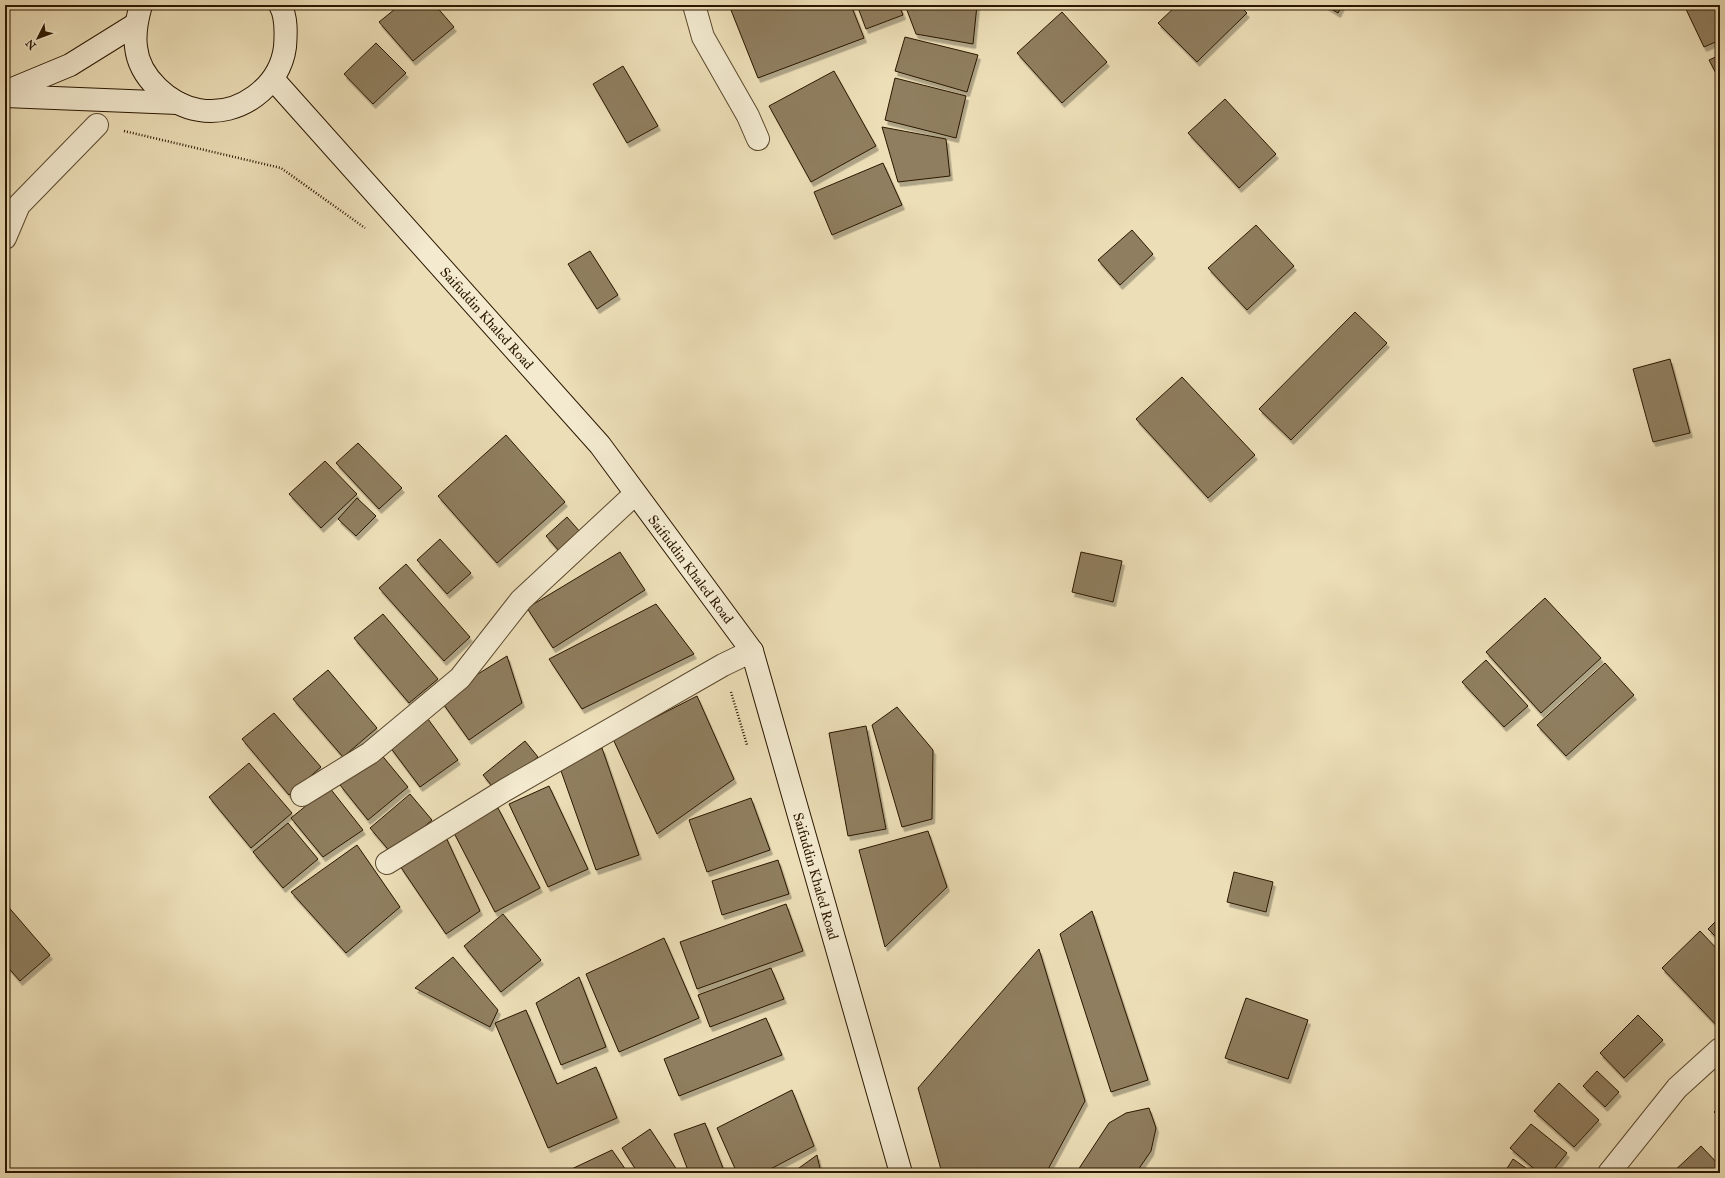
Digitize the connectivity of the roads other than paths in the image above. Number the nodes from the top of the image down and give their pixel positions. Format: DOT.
graph roads {
  1 [pos="280,5"];
  2 [pos="694,5"];
  3 [pos="138,15"];
  4 [pos="273,79"];
  5 [pos="5,92"];
  6 [pos="5,96"];
  7 [pos="178,103"];
  8 [pos="97,125"];
  9 [pos="758,139"];
  10 [pos="5,238"];
  11 [pos="635,494"];
  12 [pos="752,651"];
  13 [pos="302,795"];
  14 [pos="387,864"];
  15 [pos="1720,1049"];
  16 [pos="901,1173"];
  17 [pos="1609,1173"];
  1 -- 4 [label="main road"];
  2 -- 9 [label="main road"];
  3 -- 5 [label="main road"];
  3 -- 7 [label="main road"];
  4 -- 7 [label="main road"];
  4 -- 11 [label="main road, Saifuddin Khaled Road"];
  6 -- 7 [label="main road"];
  8 -- 10 [label="main road"];
  11 -- 12 [label="main road, Saifuddin Khaled Road"];
  11 -- 13 [label="main road"];
  12 -- 14 [label="main road"];
  12 -- 16 [label="main road, Saifuddin Khaled Road"];
  15 -- 17 [label="main road"];
}
